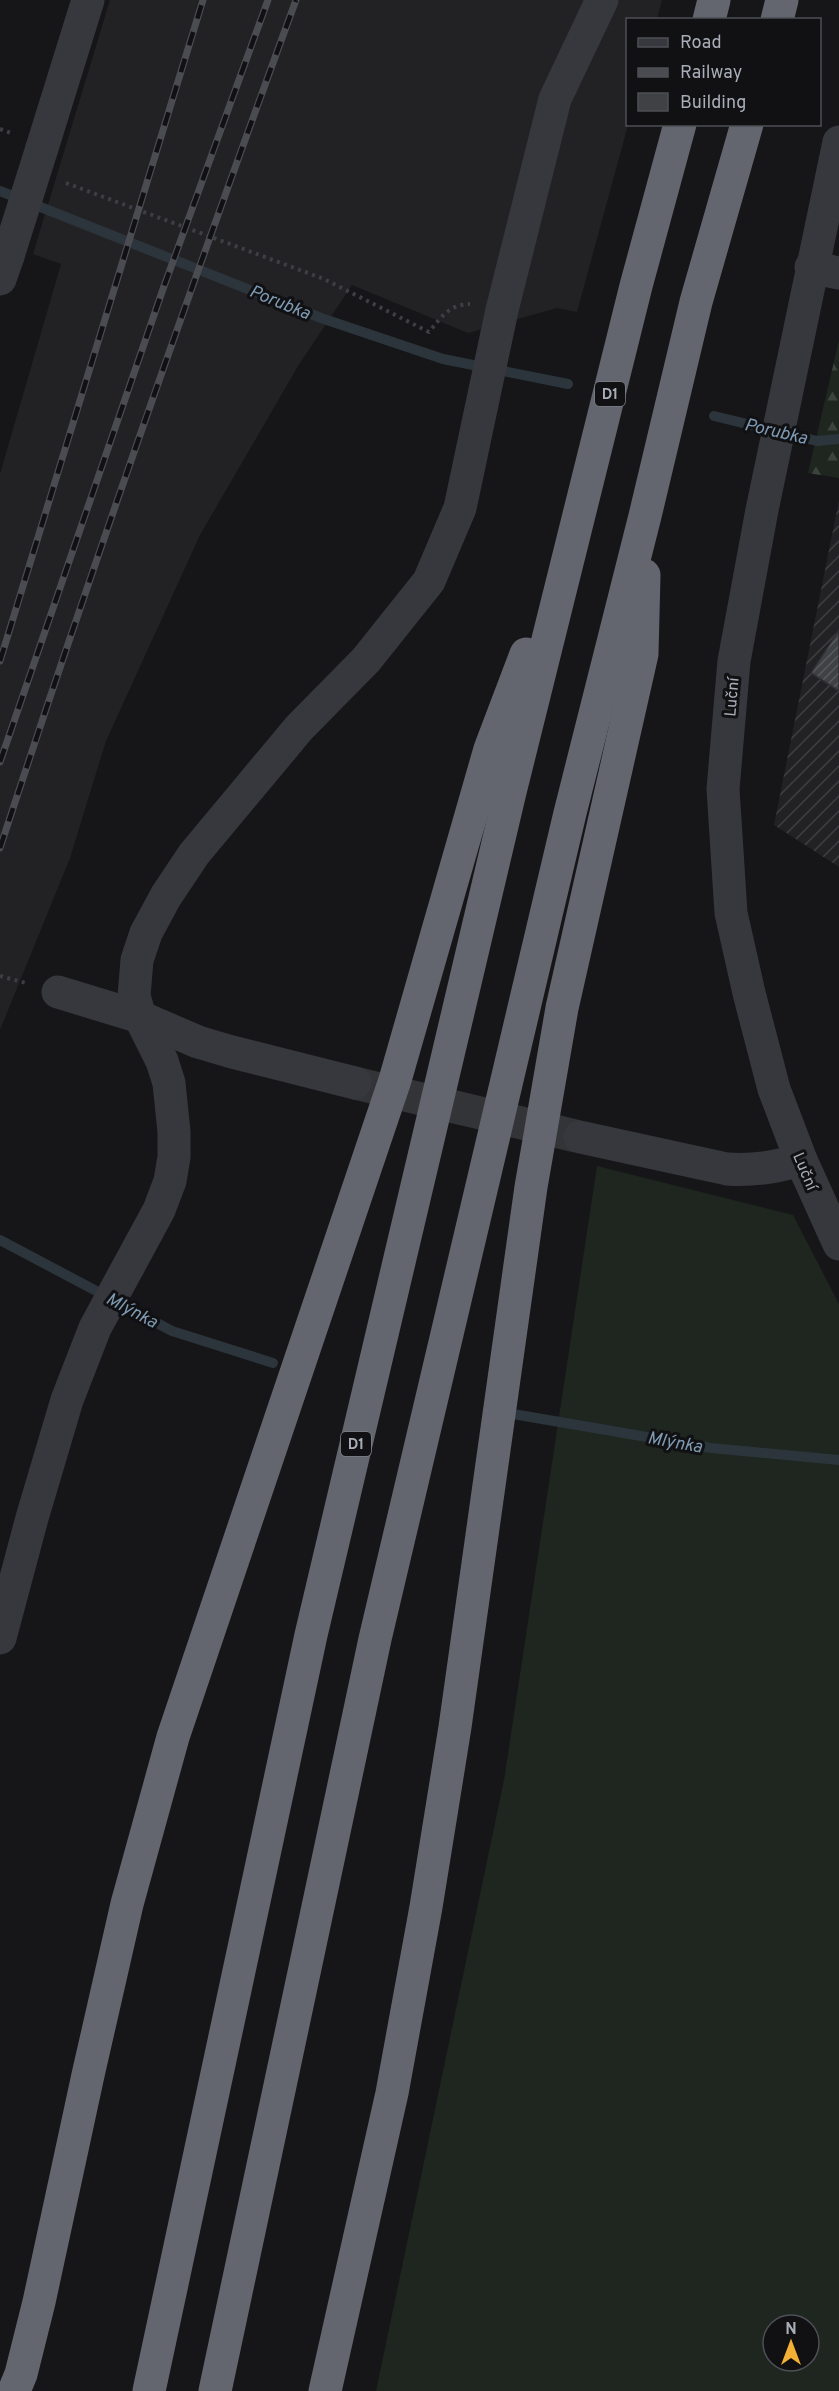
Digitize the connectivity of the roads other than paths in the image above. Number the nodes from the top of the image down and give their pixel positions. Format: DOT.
graph roads {
  1 [pos="88,0"];
  2 [pos="603,0"];
  3 [pos="714,0"];
  4 [pos="782,0"];
  5 [pos="710,18"];
  6 [pos="778,18"];
  7 [pos="679,126"];
  8 [pos="746,126"];
  9 [pos="839,142"];
  10 [pos="4,268"];
  11 [pos="825,270"];
  12 [pos="584,501"];
  13 [pos="645,516"];
  14 [pos="58,992"];
  15 [pos="140,1017"];
  16 [pos="355,1083"];
  17 [pos="580,1137"];
  18 [pos="801,1160"];
  19 [pos="839,1244"];
  20 [pos="0,1638"];
  21 [pos="17,2382"];
  22 [pos="149,2391"];
  23 [pos="215,2391"];
  24 [pos="325,2391"];
  1 -- 10 [label="street, bridge"];
  2 -- 15 [label="street"];
  3 -- 5 [label="highway"];
  4 -- 6 [label="highway"];
  7 -- 12 [label="highway, D1"];
  8 -- 13 [label="highway"];
  9 -- 11 [label="street, Luční"];
  11 -- 18 [label="street, Luční"];
  12 -- 21 [label="highway"];
  12 -- 22 [label="highway, D1"];
  13 -- 23 [label="highway"];
  13 -- 24 [label="highway"];
  14 -- 15 [label="street"];
  15 -- 16 [label="street"];
  15 -- 20 [label="street"];
  17 -- 18 [label="street"];
  18 -- 19 [label="street, Luční"];
}
